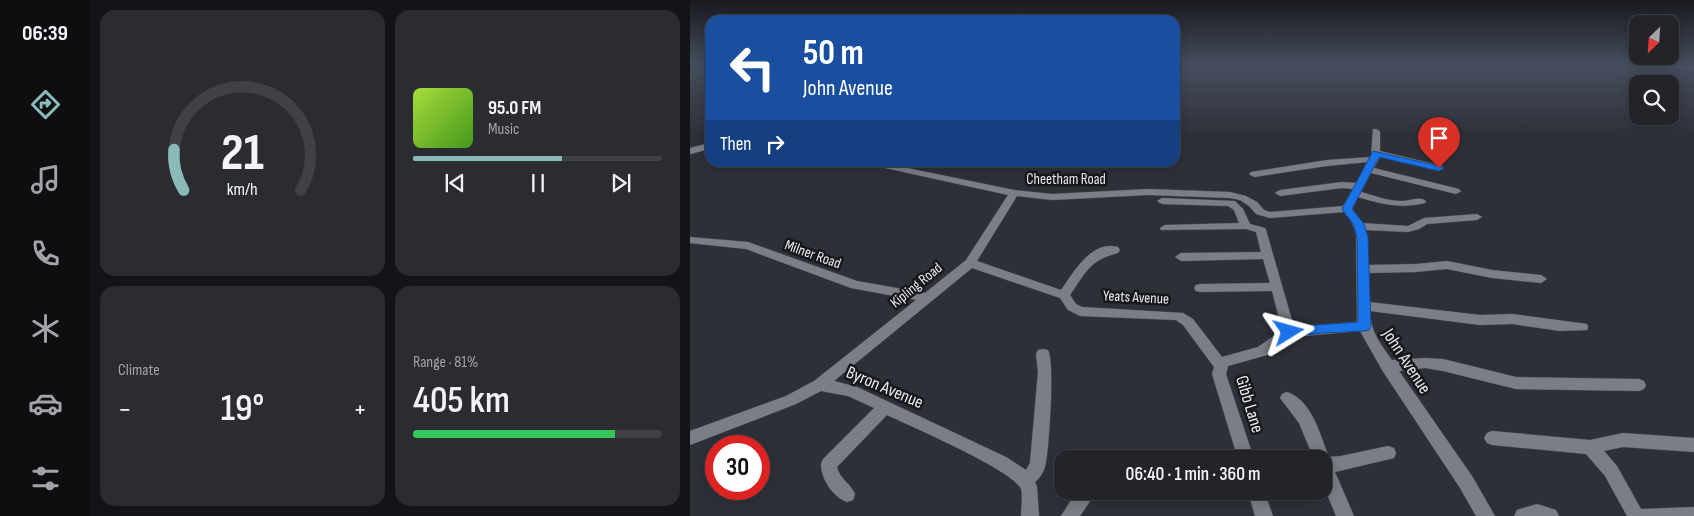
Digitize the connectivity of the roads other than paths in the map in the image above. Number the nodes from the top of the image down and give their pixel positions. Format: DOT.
graph roads {
  1 [pos="1376,136"];
  2 [pos="705,147"];
  3 [pos="690,151"];
  4 [pos="1375,156"];
  5 [pos="883,167"];
  6 [pos="907,167"];
  7 [pos="1439,168"];
  8 [pos="1368,170"];
  9 [pos="909,173"];
  10 [pos="1254,174"];
  11 [pos="1357,190"];
  12 [pos="1456,191"];
  13 [pos="1014,193"];
  14 [pos="1280,193"];
  15 [pos="1162,201"];
  16 [pos="1421,201"];
  17 [pos="1347,209"];
  18 [pos="1477,217"];
  19 [pos="1246,226"];
  20 [pos="1359,226"];
  21 [pos="1165,228"];
  22 [pos="690,240"];
  23 [pos="1114,250"];
  24 [pos="1269,256"];
  25 [pos="1181,257"];
  26 [pos="970,263"];
  27 [pos="1362,268"];
  28 [pos="1541,279"];
  29 [pos="1277,287"];
  30 [pos="1200,288"];
  31 [pos="1064,295"];
  32 [pos="926,297"];
  33 [pos="1363,306"];
  34 [pos="1364,326"];
  35 [pos="1582,327"];
  36 [pos="1289,332"];
  37 [pos="1043,354"];
  38 [pos="1220,366"];
  39 [pos="1387,366"];
  40 [pos="819,385"];
  41 [pos="1639,386"];
  42 [pos="1287,398"];
  43 [pos="886,407"];
  44 [pos="690,438"];
  45 [pos="1492,438"];
  46 [pos="1694,445"];
  47 [pos="1590,447"];
  48 [pos="1243,450"];
  49 [pos="1318,450"];
  50 [pos="1388,453"];
  51 [pos="1332,463"];
  52 [pos="1025,481"];
  53 [pos="1332,485"];
  54 [pos="847,494"];
  55 [pos="1081,500"];
  56 [pos="1259,500"];
  57 [pos="1030,516"];
  58 [pos="1070,516"];
  59 [pos="1264,516"];
  60 [pos="1344,516"];
  61 [pos="1486,516"];
  62 [pos="1523,516"];
  63 [pos="1550,516"];
  64 [pos="1636,516"];
  65 [pos="1645,516"];
  66 [pos="1694,516"];
  1 -- 4 [label="street"];
  2 -- 3 [label="street"];
  4 -- 7 [label="street"];
  4 -- 8 [label="street"];
  4 -- 10 [label="street"];
  5 -- 9 [label="street, Cheetham Road"];
  6 -- 9 [label="street"];
  8 -- 11 [label="street"];
  8 -- 12 [label="street"];
  9 -- 13 [label="street, Cheetham Road"];
  11 -- 14 [label="street"];
  11 -- 16 [label="street"];
  11 -- 17 [label="street"];
  13 -- 17 [label="street, Cheetham Road"];
  13 -- 26 [label="street, Kipling Road"];
  15 -- 19 [label="street"];
  17 -- 20 [label="street, John Avenue"];
  18 -- 20 [label="street"];
  19 -- 21 [label="street"];
  19 -- 24 [label="street"];
  20 -- 27 [label="street, John Avenue"];
  22 -- 32 [label="street, Milner Road"];
  23 -- 31 [label="street"];
  24 -- 25 [label="street"];
  24 -- 29 [label="street"];
  26 -- 31 [label="street, Yeats Avenue"];
  26 -- 32 [label="street, Kipling Road"];
  27 -- 28 [label="street"];
  27 -- 33 [label="street, John Avenue"];
  29 -- 30 [label="street"];
  29 -- 36 [label="street"];
  31 -- 38 [label="street, Yeats Avenue"];
  32 -- 40 [label="street, Kipling Road"];
  33 -- 34 [label="street, John Avenue"];
  33 -- 35 [label="street"];
  34 -- 36 [label="street, Gibb Lane"];
  34 -- 39 [label="street, John Avenue"];
  36 -- 38 [label="street, Gibb Lane"];
  37 -- 52 [label="street"];
  38 -- 48 [label="street, Gibb Lane"];
  39 -- 41 [label="street"];
  39 -- 61 [label="street, John Avenue"];
  40 -- 43 [label="street, Byron Avenue"];
  40 -- 44 [label="street"];
  42 -- 49 [label="street"];
  43 -- 52 [label="street, Byron Avenue"];
  43 -- 54 [label="street"];
  45 -- 47 [label="street"];
  46 -- 47 [label="street"];
  47 -- 64 [label="street"];
  50 -- 51 [label="street"];
  52 -- 57 [label="street"];
  53 -- 60 [label="street"];
  55 -- 58 [label="street"];
  56 -- 59 [label="street"];
  62 -- 63 [label="street"];
  65 -- 66 [label="street"];
}
